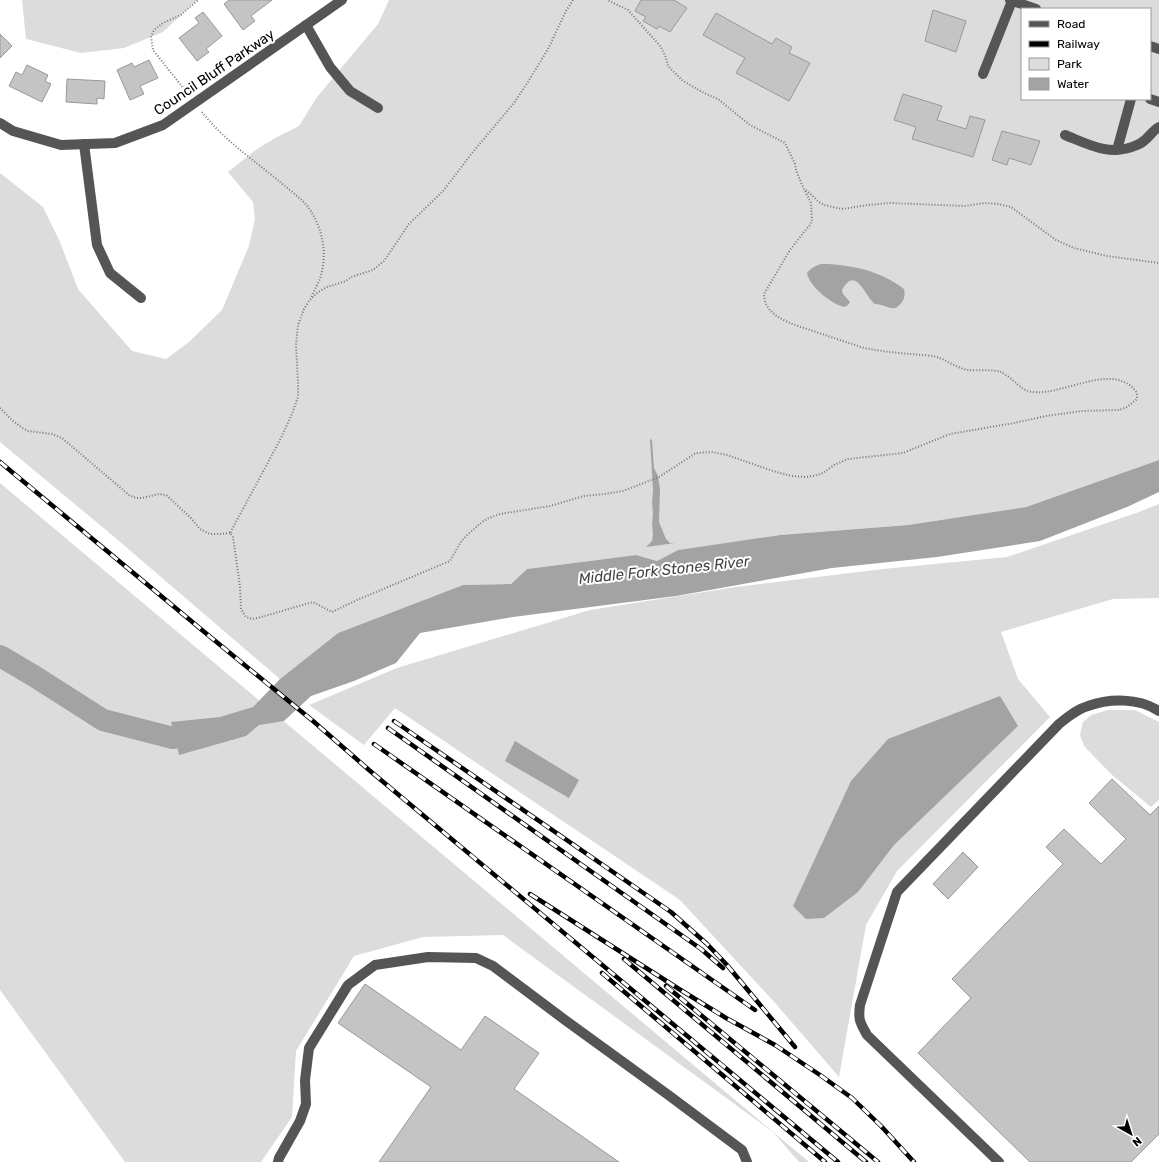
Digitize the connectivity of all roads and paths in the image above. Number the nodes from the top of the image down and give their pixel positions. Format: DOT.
graph roads {
  1 [pos="198,0"];
  2 [pos="342,0"];
  3 [pos="573,0"];
  4 [pos="607,0"];
  5 [pos="1011,0"];
  6 [pos="1033,8"];
  7 [pos="306,25"];
  8 [pos="983,74"];
  9 [pos="1131,100"];
  10 [pos="195,103"];
  11 [pos="378,108"];
  12 [pos="0,123"];
  13 [pos="1159,127"];
  14 [pos="1065,135"];
  15 [pos="84,144"];
  16 [pos="1117,150"];
  17 [pos="802,186"];
  18 [pos="1159,263"];
  19 [pos="141,298"];
  20 [pos="309,300"];
  21 [pos="0,408"];
  22 [pos="230,533"];
  23 [pos="1159,711"];
  24 [pos="278,1162"];
  25 [pos="747,1162"];
  26 [pos="999,1162"];
  1 -- 10 [label="path"];
  2 -- 7 [label="street, Council Bluff Parkway"];
  3 -- 20 [label="path"];
  4 -- 17 [label="path"];
  5 -- 6 [label="street"];
  5 -- 8 [label="street"];
  7 -- 10 [label="street, Council Bluff Parkway"];
  7 -- 11 [label="street"];
  9 -- 16 [label="street"];
  10 -- 15 [label="street, Council Bluff Parkway"];
  10 -- 20 [label="path"];
  12 -- 15 [label="street, Council Bluff Parkway"];
  13 -- 16 [label="street"];
  14 -- 16 [label="street"];
  15 -- 19 [label="street"];
  17 -- 18 [label="path"];
  17 -- 22 [label="path"];
  20 -- 22 [label="path"];
  21 -- 22 [label="path"];
  23 -- 26 [label="street"];
  24 -- 25 [label="street"];
}
